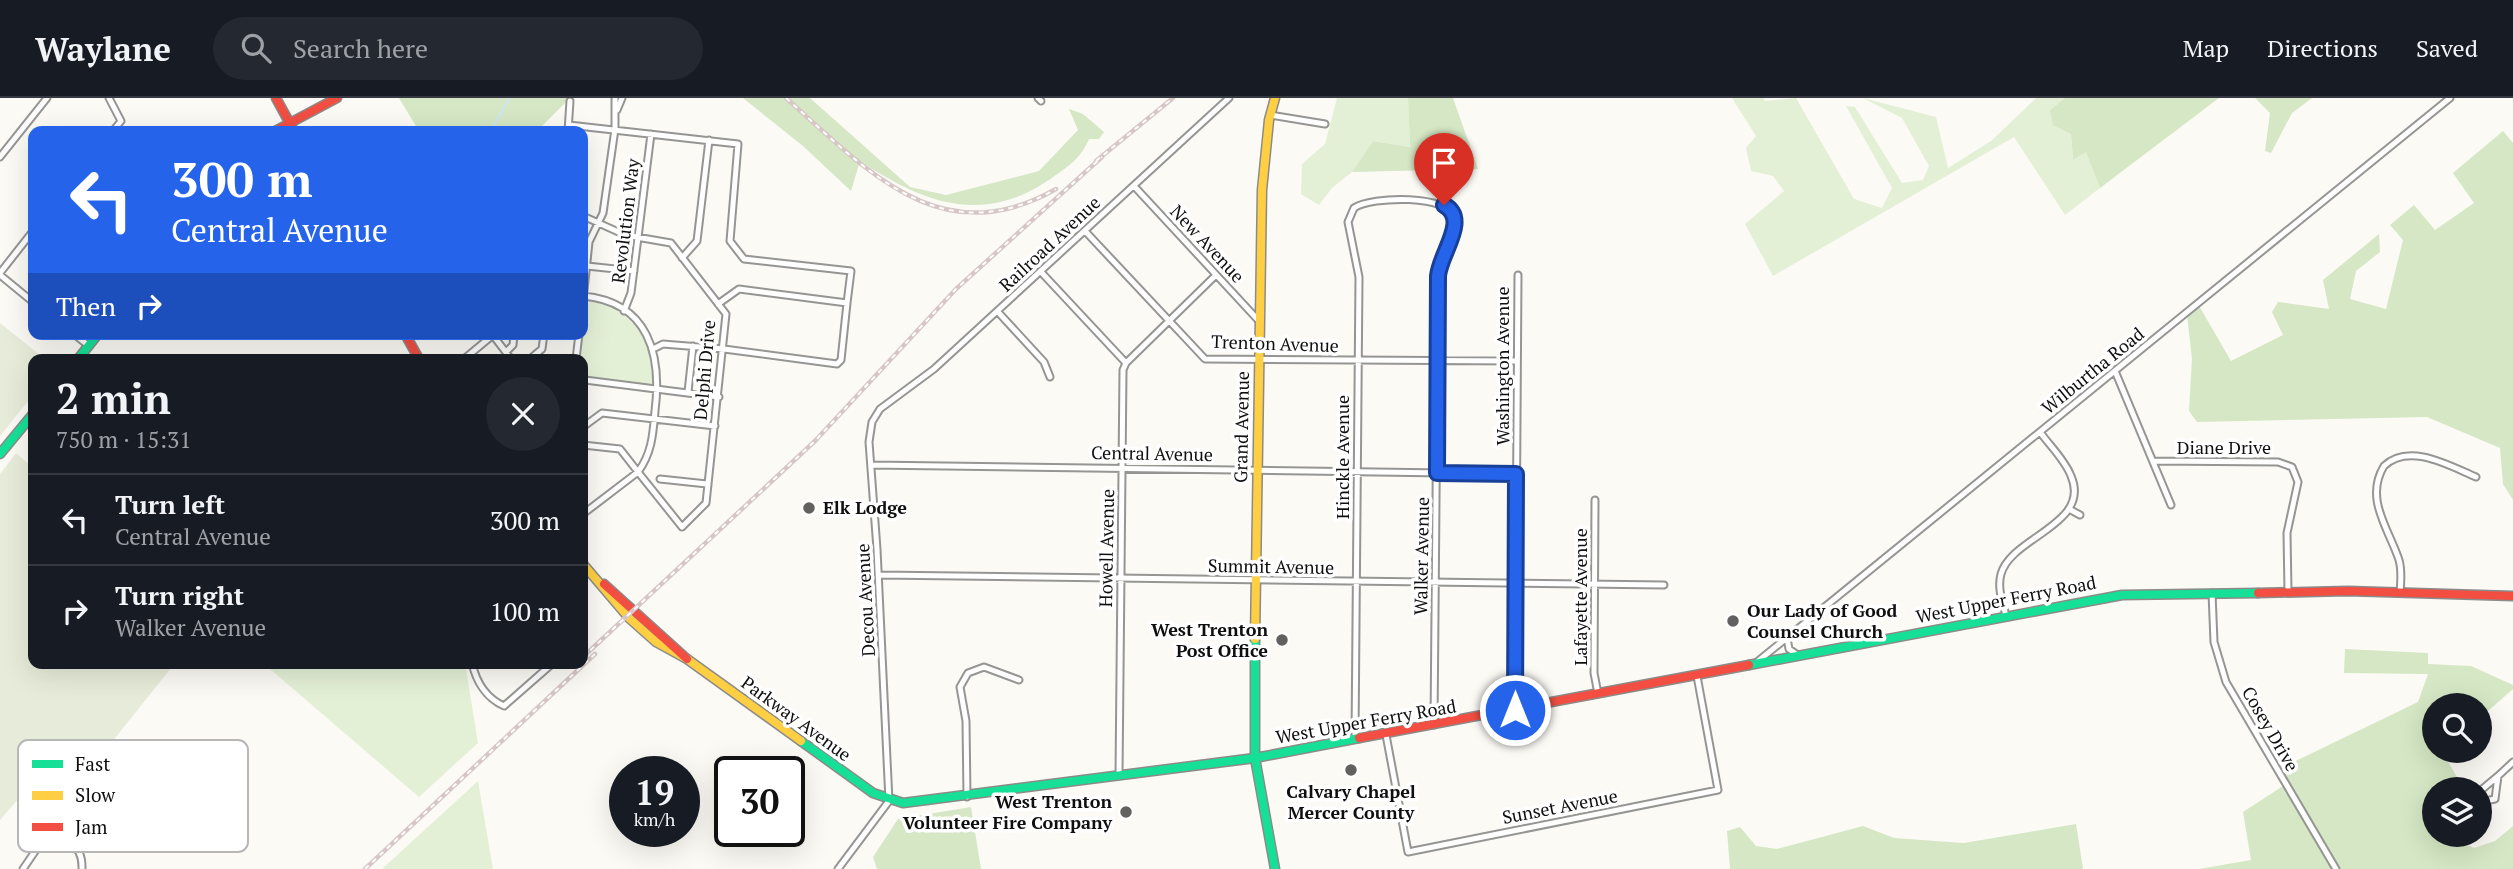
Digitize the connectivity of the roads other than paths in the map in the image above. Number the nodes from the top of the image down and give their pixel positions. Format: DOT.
graph roads {
  1 [pos="33,98"];
  2 [pos="47,98"];
  3 [pos="109,98"];
  4 [pos="276,98"];
  5 [pos="337,98"];
  6 [pos="615,98"];
  7 [pos="622,98"];
  8 [pos="1229,98"];
  9 [pos="1275,98"];
  10 [pos="2449,98"];
  11 [pos="570,101"];
  12 [pos="41,104"];
  13 [pos="617,110"];
  14 [pos="1270,115"];
  15 [pos="1325,124"];
  16 [pos="117,126"];
  17 [pos="291,126"];
  18 [pos="294,126"];
  19 [pos="568,126"];
  20 [pos="588,129"];
  21 [pos="615,130"];
  22 [pos="651,134"];
  23 [pos="709,140"];
  24 [pos="0,146"];
  25 [pos="6,149"];
  26 [pos="0,157"];
  27 [pos="1134,186"];
  28 [pos="1384,200"];
  29 [pos="588,218"];
  30 [pos="597,223"];
  31 [pos="1085,231"];
  32 [pos="638,236"];
  33 [pos="28,238"];
  34 [pos="588,258"];
  35 [pos="682,258"];
  36 [pos="588,266"];
  37 [pos="634,271"];
  38 [pos="1041,272"];
  39 [pos="0,274"];
  40 [pos="1216,275"];
  41 [pos="1518,275"];
  42 [pos="28,298"];
  43 [pos="588,298"];
  44 [pos="847,303"];
  45 [pos="718,304"];
  46 [pos="624,311"];
  47 [pos="998,312"];
  48 [pos="1170,321"];
  49 [pos="1259,321"];
  50 [pos="82,340"];
  51 [pos="94,340"];
  52 [pos="485,340"];
  53 [pos="497,340"];
  54 [pos="513,340"];
  55 [pos="89,346"];
  56 [pos="693,346"];
  57 [pos="654,348"];
  58 [pos="724,349"];
  59 [pos="506,352"];
  60 [pos="82,354"];
  61 [pos="470,354"];
  62 [pos="1258,359"];
  63 [pos="1357,360"];
  64 [pos="1438,361"];
  65 [pos="1517,361"];
  66 [pos="1126,363"];
  67 [pos="2115,371"];
  68 [pos="1050,377"];
  69 [pos="588,381"];
  70 [pos="658,390"];
  71 [pos="688,393"];
  72 [pos="719,397"];
  73 [pos="886,404"];
  74 [pos="654,419"];
  75 [pos="28,420"];
  76 [pos="588,423"];
  77 [pos="715,426"];
  78 [pos="2040,432"];
  79 [pos="588,446"];
  80 [pos="0,454"];
  81 [pos="2153,461"];
  82 [pos="871,465"];
  83 [pos="1122,468"];
  84 [pos="1257,471"];
  85 [pos="1357,471"];
  86 [pos="638,472"];
  87 [pos="1437,473"];
  88 [pos="1516,474"];
  89 [pos="2476,477"];
  90 [pos="660,479"];
  91 [pos="707,484"];
  92 [pos="1595,500"];
  93 [pos="2171,505"];
  94 [pos="2069,509"];
  95 [pos="588,510"];
  96 [pos="2080,514"];
  97 [pos="588,569"];
  98 [pos="878,575"];
  99 [pos="1121,579"];
  100 [pos="1255,581"];
  101 [pos="1356,582"];
  102 [pos="1435,583"];
  103 [pos="1516,584"];
  104 [pos="1595,585"];
  105 [pos="1664,585"];
  106 [pos="2288,592"];
  107 [pos="2212,593"];
  108 [pos="2400,593"];
  109 [pos="2513,596"];
  110 [pos="2006,616"];
  111 [pos="1787,638"];
  112 [pos="1778,645"];
  113 [pos="1799,656"];
  114 [pos="1788,659"];
  115 [pos="1754,665"];
  116 [pos="473,669"];
  117 [pos="546,669"];
  118 [pos="1697,676"];
  119 [pos="1019,680"];
  120 [pos="1598,694"];
  121 [pos="1515,710"];
  122 [pos="1434,725"];
  123 [pos="1386,734"];
  124 [pos="1355,740"];
  125 [pos="1255,758"];
  126 [pos="2513,762"];
  127 [pos="1119,775"];
  128 [pos="2498,776"];
  129 [pos="2492,782"];
  130 [pos="967,797"];
  131 [pos="2492,800"];
  132 [pos="889,801"];
  133 [pos="35,852"];
  134 [pos="79,852"];
  135 [pos="23,869"];
  136 [pos="82,869"];
  137 [pos="838,869"];
  138 [pos="1275,869"];
  139 [pos="2336,869"];
  1 -- 12 [label="street"];
  2 -- 12 [label="street"];
  3 -- 16 [label="street"];
  4 -- 17 [label="main road"];
  5 -- 18 [label="main road"];
  6 -- 13 [label="street"];
  7 -- 13 [label="street"];
  8 -- 27 [label="street, Railroad Avenue"];
  9 -- 14 [label="main road, Grand Avenue"];
  10 -- 67 [label="street, Wilburtha Road"];
  11 -- 19 [label="street"];
  12 -- 25 [label="street"];
  13 -- 21 [label="street"];
  14 -- 15 [label="street"];
  14 -- 49 [label="main road, Grand Avenue"];
  20 -- 21 [label="street"];
  21 -- 22 [label="street"];
  21 -- 30 [label="street"];
  22 -- 23 [label="street"];
  22 -- 32 [label="street, Revolution Way"];
  23 -- 35 [label="street"];
  23 -- 44 [label="street"];
  24 -- 25 [label="street"];
  25 -- 26 [label="street"];
  27 -- 31 [label="street, Railroad Avenue"];
  27 -- 40 [label="street, New Avenue"];
  28 -- 63 [label="street, Hinckle Avenue"];
  28 -- 64 [label="street, Walker Avenue"];
  29 -- 30 [label="street, Delphi Drive"];
  30 -- 32 [label="street, Delphi Drive"];
  30 -- 34 [label="street"];
  31 -- 38 [label="street, Railroad Avenue"];
  31 -- 48 [label="street, Trenton Avenue"];
  32 -- 35 [label="street, Delphi Drive"];
  32 -- 37 [label="street, Revolution Way"];
  33 -- 39 [label="street"];
  35 -- 45 [label="street, Delphi Drive"];
  36 -- 37 [label="street"];
  37 -- 46 [label="street, Revolution Way"];
  38 -- 47 [label="street, Railroad Avenue"];
  38 -- 66 [label="street"];
  39 -- 42 [label="street"];
  40 -- 48 [label="street"];
  40 -- 49 [label="street, New Avenue"];
  41 -- 65 [label="street, Washington Avenue"];
  43 -- 46 [label="street"];
  44 -- 45 [label="street"];
  44 -- 58 [label="street"];
  45 -- 58 [label="street, Delphi Drive"];
  46 -- 57 [label="street"];
  47 -- 68 [label="street"];
  47 -- 73 [label="street, Railroad Avenue"];
  48 -- 62 [label="street, Trenton Avenue"];
  48 -- 66 [label="street"];
  49 -- 62 [label="main road, Grand Avenue"];
  50 -- 55 [label="street"];
  51 -- 55 [label="main road"];
  52 -- 61 [label="street"];
  53 -- 59 [label="street"];
  54 -- 59 [label="street"];
  55 -- 60 [label="main road"];
  56 -- 57 [label="street"];
  56 -- 58 [label="street"];
  56 -- 71 [label="street"];
  57 -- 70 [label="street"];
  58 -- 72 [label="street, Delphi Drive"];
  62 -- 63 [label="street, Trenton Avenue"];
  62 -- 84 [label="main road, Grand Avenue"];
  63 -- 64 [label="street, Trenton Avenue"];
  63 -- 85 [label="street, Hinckle Avenue"];
  64 -- 65 [label="street, Trenton Avenue"];
  64 -- 87 [label="street, Walker Avenue"];
  65 -- 88 [label="street, Washington Avenue"];
  66 -- 83 [label="street, Howell Avenue"];
  67 -- 78 [label="street, Wilburtha Road"];
  67 -- 81 [label="street, Diane Drive"];
  69 -- 70 [label="street"];
  70 -- 71 [label="street"];
  70 -- 74 [label="street"];
  71 -- 72 [label="street"];
  72 -- 77 [label="street, Delphi Drive"];
  73 -- 82 [label="street, Decou Avenue"];
  74 -- 76 [label="street"];
  74 -- 77 [label="street"];
  74 -- 86 [label="street"];
  75 -- 80 [label="main road"];
  77 -- 91 [label="street, Delphi Drive"];
  78 -- 94 [label="street"];
  78 -- 111 [label="street, Wilburtha Road"];
  79 -- 86 [label="street"];
  81 -- 93 [label="street, Diane Drive"];
  81 -- 106 [label="street, Diane Drive"];
  82 -- 83 [label="street, Central Avenue"];
  82 -- 98 [label="street, Decou Avenue"];
  83 -- 84 [label="street, Central Avenue"];
  83 -- 99 [label="street, Howell Avenue"];
  84 -- 85 [label="street, Central Avenue"];
  84 -- 100 [label="main road, Grand Avenue"];
  85 -- 87 [label="street, Central Avenue"];
  85 -- 101 [label="street, Hinckle Avenue"];
  86 -- 91 [label="street, Delphi Drive"];
  86 -- 95 [label="street"];
  87 -- 88 [label="street, Central Avenue"];
  87 -- 102 [label="street, Walker Avenue"];
  88 -- 103 [label="street, Washington Avenue"];
  89 -- 108 [label="street"];
  90 -- 91 [label="street"];
  92 -- 104 [label="street, Lafayette Avenue"];
  94 -- 96 [label="street"];
  94 -- 110 [label="street"];
  97 -- 132 [label="main road, Parkway Avenue"];
  98 -- 99 [label="street, Summit Avenue"];
  98 -- 132 [label="street, Decou Avenue"];
  99 -- 100 [label="street, Summit Avenue"];
  99 -- 127 [label="street, Howell Avenue"];
  100 -- 101 [label="street, Summit Avenue"];
  100 -- 125 [label="main road, Grand Avenue"];
  101 -- 102 [label="street, Summit Avenue"];
  101 -- 124 [label="street, Hinckle Avenue"];
  102 -- 103 [label="street, Summit Avenue"];
  102 -- 122 [label="street, Walker Avenue"];
  103 -- 104 [label="street, Summit Avenue"];
  103 -- 121 [label="street, Washington Avenue"];
  104 -- 105 [label="street, Summit Avenue"];
  104 -- 120 [label="street, Lafayette Avenue"];
  106 -- 107 [label="main road, West Upper Ferry Road"];
  106 -- 108 [label="main road, West Upper Ferry Road"];
  107 -- 110 [label="main road, West Upper Ferry Road"];
  107 -- 139 [label="street, Cosey Drive"];
  108 -- 109 [label="main road, West Upper Ferry Road"];
  110 -- 113 [label="main road, West Upper Ferry Road"];
  111 -- 112 [label="street, Wilburtha Road"];
  111 -- 113 [label="street"];
  112 -- 114 [label="street"];
  112 -- 115 [label="street, Wilburtha Road"];
  113 -- 114 [label="main road, West Upper Ferry Road"];
  114 -- 115 [label="main road, West Upper Ferry Road"];
  115 -- 118 [label="main road, West Upper Ferry Road"];
  116 -- 117 [label="street"];
  118 -- 120 [label="main road, West Upper Ferry Road"];
  118 -- 123 [label="street, Sunset Avenue"];
  119 -- 130 [label="street"];
  120 -- 121 [label="main road, West Upper Ferry Road"];
  121 -- 122 [label="main road, West Upper Ferry Road"];
  122 -- 123 [label="main road, West Upper Ferry Road"];
  123 -- 124 [label="main road, West Upper Ferry Road"];
  124 -- 125 [label="main road, West Upper Ferry Road"];
  125 -- 127 [label="main road, West Upper Ferry Road"];
  125 -- 138 [label="main road, Grand Avenue"];
  126 -- 128 [label="street"];
  127 -- 130 [label="main road, West Upper Ferry Road"];
  128 -- 129 [label="street"];
  128 -- 131 [label="street"];
  130 -- 132 [label="main road, West Upper Ferry Road"];
  132 -- 137 [label="street"];
  133 -- 135 [label="street"];
  134 -- 136 [label="street"];
}
